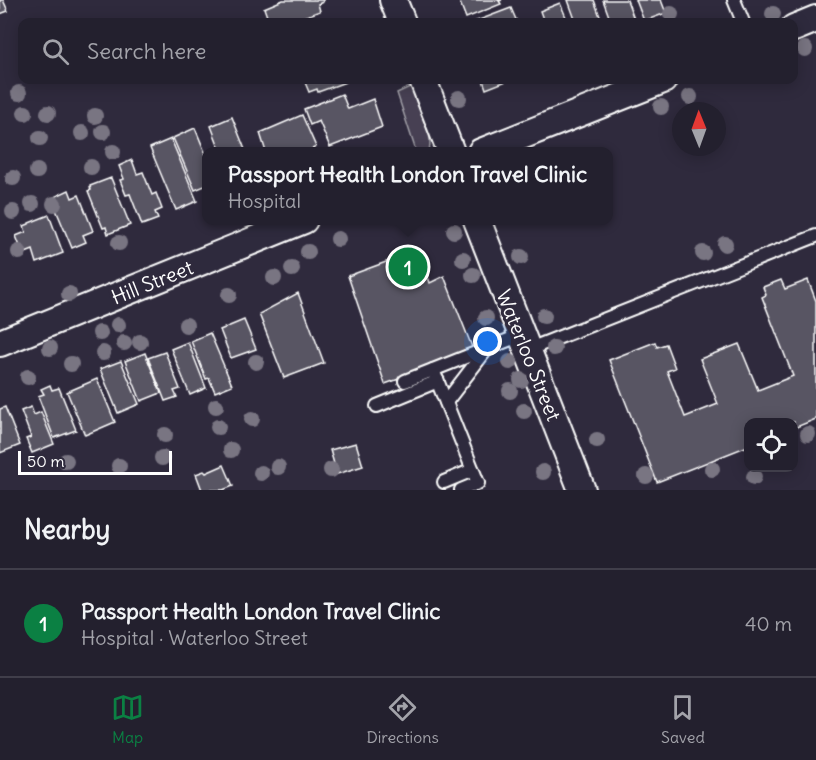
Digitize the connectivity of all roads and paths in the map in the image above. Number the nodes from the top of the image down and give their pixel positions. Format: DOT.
graph roads {
  1 [pos="393,0"];
  2 [pos="734,0"];
  3 [pos="400,18"];
  4 [pos="741,18"];
  5 [pos="816,19"];
  6 [pos="798,26"];
  7 [pos="425,84"];
  8 [pos="653,84"];
  9 [pos="449,147"];
  10 [pos="494,147"];
  11 [pos="292,225"];
  12 [pos="479,225"];
  13 [pos="816,236"];
  14 [pos="0,343"];
  15 [pos="524,343"];
  16 [pos="487,350"];
  17 [pos="435,376"];
  18 [pos="405,381"];
  19 [pos="446,402"];
  20 [pos="377,405"];
  21 [pos="473,470"];
  22 [pos="444,482"];
  23 [pos="461,490"];
  24 [pos="582,490"];
  1 -- 3 [label="street"];
  2 -- 4 [label="lane"];
  5 -- 6 [label="street"];
  7 -- 9 [label="street"];
  8 -- 10 [label="street"];
  11 -- 14 [label="street, Hill Street"];
  12 -- 15 [label="street, Waterloo Street"];
  13 -- 15 [label="lane"];
  15 -- 16 [label="lane"];
  15 -- 24 [label="street, Waterloo Street"];
  16 -- 17 [label="lane"];
  16 -- 19 [label="lane"];
  17 -- 18 [label="lane"];
  17 -- 19 [label="lane"];
  17 -- 20 [label="lane"];
  19 -- 21 [label="lane"];
  21 -- 22 [label="lane"];
  21 -- 23 [label="lane"];
}
